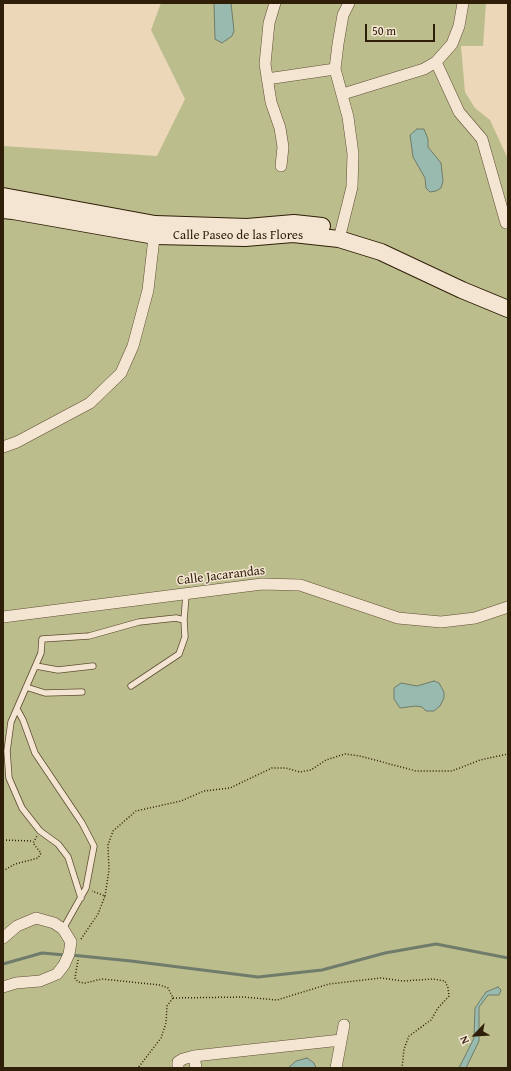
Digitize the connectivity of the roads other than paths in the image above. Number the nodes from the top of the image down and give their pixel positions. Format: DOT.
graph roads {
  1 [pos="275,3"];
  2 [pos="349,3"];
  3 [pos="463,3"];
  4 [pos="436,62"];
  5 [pos="335,69"];
  6 [pos="267,79"];
  7 [pos="343,94"];
  8 [pos="282,166"];
  9 [pos="3,196"];
  10 [pos="3,210"];
  11 [pos="506,223"];
  12 [pos="155,230"];
  13 [pos="341,234"];
  14 [pos="508,297"];
  15 [pos="508,309"];
  16 [pos="3,447"];
  17 [pos="186,595"];
  18 [pos="508,607"];
  19 [pos="3,617"];
  20 [pos="184,620"];
  21 [pos="36,666"];
  22 [pos="93,666"];
  23 [pos="131,686"];
  24 [pos="26,687"];
  25 [pos="82,692"];
  26 [pos="17,710"];
  27 [pos="81,898"];
  28 [pos="63,929"];
  29 [pos="3,938"];
  30 [pos="3,988"];
  31 [pos="344,1025"];
  32 [pos="341,1040"];
  33 [pos="194,1056"];
  34 [pos="178,1068"];
  35 [pos="196,1068"];
  36 [pos="336,1068"];
  1 -- 6 [label="street"];
  2 -- 5 [label="street"];
  3 -- 4 [label="street"];
  4 -- 7 [label="street"];
  4 -- 11 [label="street"];
  5 -- 6 [label="street"];
  5 -- 7 [label="street"];
  6 -- 8 [label="street"];
  7 -- 13 [label="street"];
  9 -- 12 [label="street, Calle Paseo de las Flores"];
  10 -- 12 [label="street, Calle Paseo de las Flores"];
  12 -- 13 [label="street, Calle Paseo de las Flores"];
  12 -- 16 [label="street"];
  13 -- 14 [label="street, Calle Paseo de las Flores"];
  13 -- 15 [label="street, Calle Paseo de las Flores"];
  17 -- 18 [label="street, Calle Jacarandas"];
  17 -- 19 [label="street, Calle Jacarandas"];
  17 -- 20 [label="lane"];
  20 -- 21 [label="lane"];
  20 -- 23 [label="lane"];
  21 -- 22 [label="lane"];
  21 -- 24 [label="lane"];
  24 -- 25 [label="lane"];
  24 -- 26 [label="lane"];
  26 -- 27 [label="lane"];
  26 -- 27 [label="lane"];
  27 -- 28 [label="lane"];
  28 -- 29 [label="street"];
  28 -- 30 [label="street"];
  31 -- 32 [label="street"];
  32 -- 33 [label="street"];
  32 -- 36 [label="street"];
  33 -- 34 [label="street"];
  33 -- 35 [label="street"];
}
